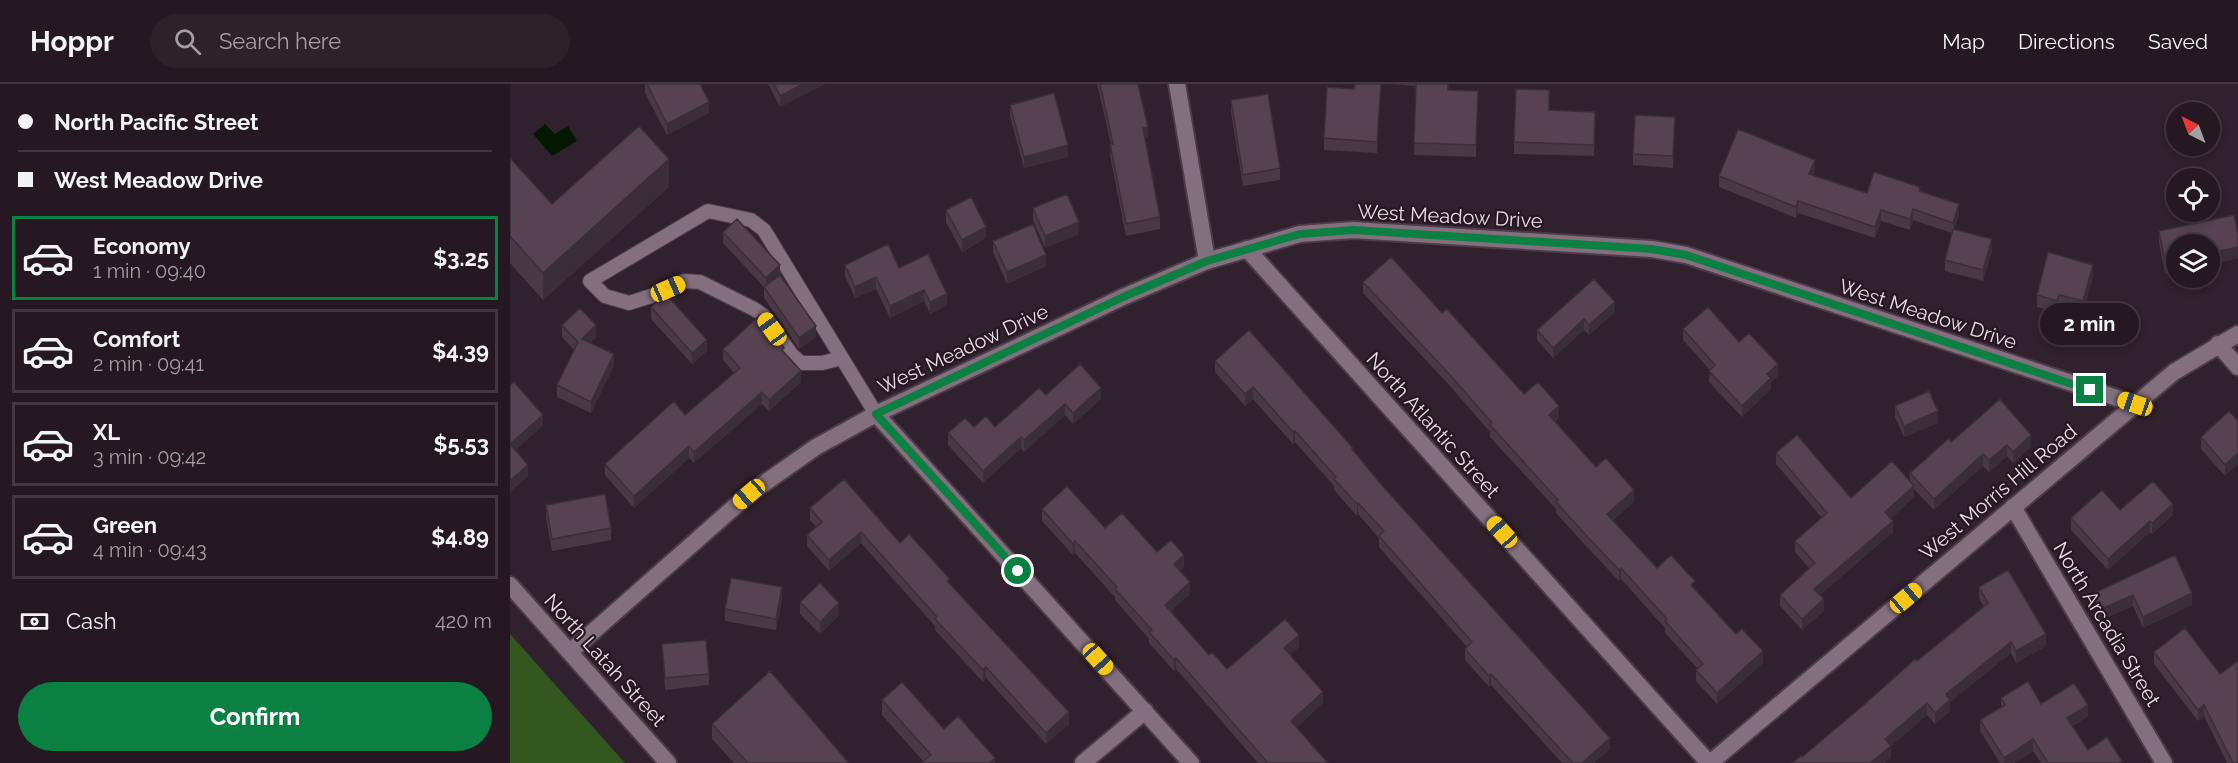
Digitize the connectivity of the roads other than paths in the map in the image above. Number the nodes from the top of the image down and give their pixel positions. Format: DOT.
graph roads {
  1 [pos="1177,84"];
  2 [pos="1247,249"];
  3 [pos="1207,261"];
  4 [pos="2238,334"];
  5 [pos="2218,344"];
  6 [pos="842,358"];
  7 [pos="2238,367"];
  8 [pos="2135,404"];
  9 [pos="876,414"];
  10 [pos="2013,507"];
  11 [pos="510,585"];
  12 [pos="570,652"];
  13 [pos="1145,711"];
  14 [pos="668,763"];
  15 [pos="1083,763"];
  16 [pos="1191,763"];
  17 [pos="1710,763"];
  18 [pos="2164,763"];
  1 -- 3 [label="street"];
  2 -- 3 [label="street, West Meadow Drive"];
  2 -- 8 [label="street, West Meadow Drive"];
  2 -- 17 [label="street, North Atlantic Street"];
  3 -- 9 [label="street, West Meadow Drive"];
  4 -- 5 [label="street, West Morris Hill Road"];
  5 -- 7 [label="street"];
  5 -- 8 [label="street, West Morris Hill Road"];
  6 -- 6 [label="lane"];
  6 -- 9 [label="lane"];
  8 -- 10 [label="street, West Morris Hill Road"];
  9 -- 12 [label="street, West Meadow Drive"];
  9 -- 13 [label="street"];
  10 -- 17 [label="street, West Morris Hill Road"];
  10 -- 18 [label="street, North Arcadia Street"];
  11 -- 12 [label="street, North Latah Street"];
  12 -- 14 [label="street, North Latah Street"];
  13 -- 15 [label="street"];
  13 -- 16 [label="street"];
}
